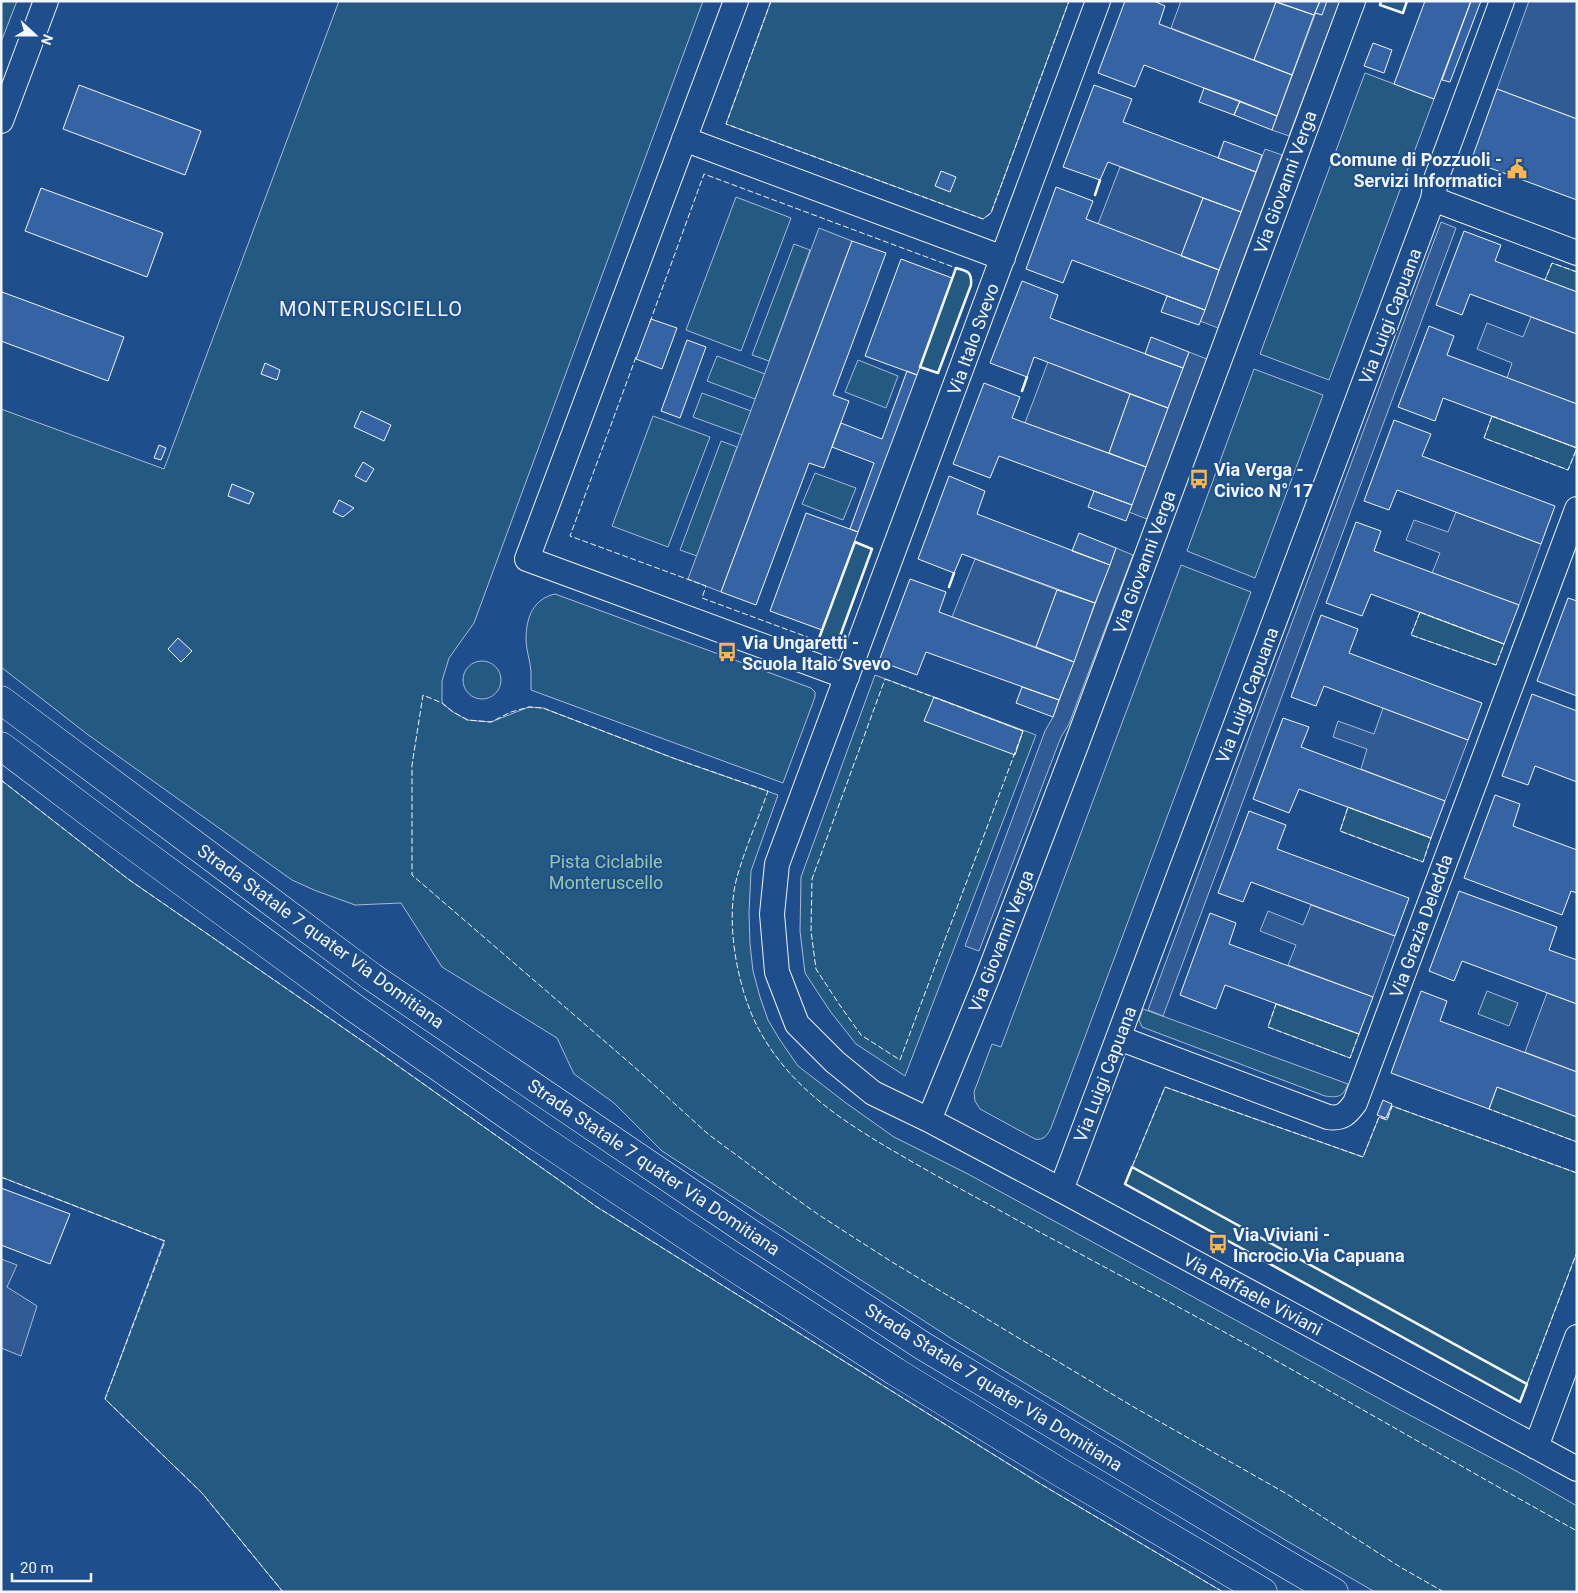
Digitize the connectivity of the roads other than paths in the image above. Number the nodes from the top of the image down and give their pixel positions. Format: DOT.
graph roads {
  1 [pos="46,1"];
  2 [pos="736,1"];
  3 [pos="1098,1"];
  4 [pos="1353,1"];
  5 [pos="1502,1"];
  6 [pos="1,121"];
  7 [pos="684,139"];
  8 [pos="1433,199"];
  9 [pos="1577,253"];
  10 [pos="1003,258"];
  11 [pos="1577,509"];
  12 [pos="847,677"];
  13 [pos="1,700"];
  14 [pos="1,746"];
  15 [pos="1119,1038"];
  16 [pos="929,1120"];
  17 [pos="1061,1190"];
  18 [pos="1577,1337"];
  19 [pos="1536,1447"];
  20 [pos="1577,1469"];
  21 [pos="1263,1592"];
  22 [pos="1334,1592"];
  1 -- 6 [label="street"];
  2 -- 7 [label="street"];
  3 -- 10 [label="street, Via Italo Svevo"];
  4 -- 16 [label="street, Via Giovanni Verga"];
  5 -- 8 [label="street, Via Luigi Capuana"];
  7 -- 10 [label="street"];
  7 -- 12 [label="street"];
  8 -- 9 [label="street"];
  8 -- 15 [label="street, Via Luigi Capuana"];
  10 -- 12 [label="street, Via Italo Svevo"];
  11 -- 15 [label="street, Via Grazia Deledda"];
  12 -- 16 [label="street, Via Italo Svevo"];
  13 -- 22 [label="highway, Strada Statale 7 quater Via Domitiana"];
  14 -- 21 [label="highway, Strada Statale 7 quater Via Domitiana"];
  15 -- 17 [label="street, Via Luigi Capuana"];
  16 -- 17 [label="street, Via Raffaele Viviani"];
  17 -- 19 [label="street, Via Raffaele Viviani"];
  18 -- 19 [label="street"];
  19 -- 20 [label="street, Via Raffaele Viviani"];
}
